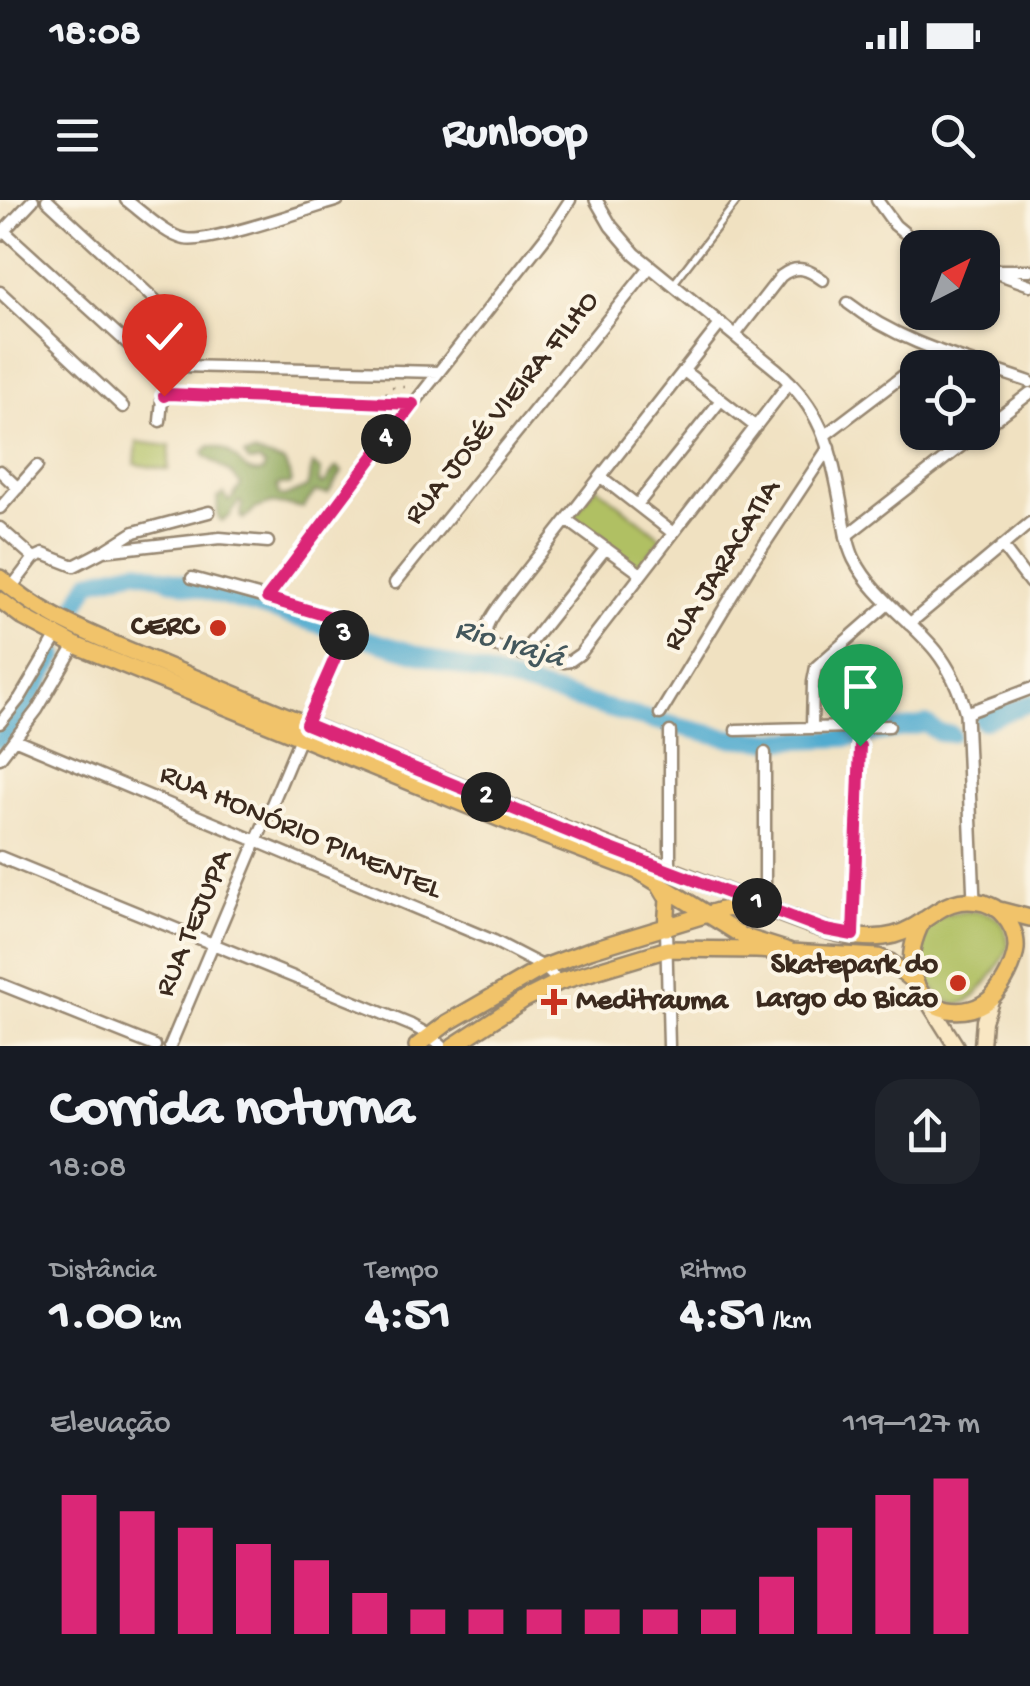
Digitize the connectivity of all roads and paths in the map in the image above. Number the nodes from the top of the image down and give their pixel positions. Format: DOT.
graph roads {
  1 [pos="33,200"];
  2 [pos="47,200"];
  3 [pos="126,200"];
  4 [pos="338,200"];
  5 [pos="570,200"];
  6 [pos="596,200"];
  7 [pos="738,200"];
  8 [pos="878,200"];
  9 [pos="901,230"];
  10 [pos="2,233"];
  11 [pos="650,267"];
  12 [pos="1000,269"];
  13 [pos="1030,270"];
  14 [pos="1000,274"];
  15 [pos="823,280"];
  16 [pos="672,285"];
  17 [pos="1030,285"];
  18 [pos="0,292"];
  19 [pos="154,300"];
  20 [pos="848,303"];
  21 [pos="720,323"];
  22 [pos="735,335"];
  23 [pos="938,350"];
  24 [pos="137,352"];
  25 [pos="180,366"];
  26 [pos="684,371"];
  27 [pos="439,372"];
  28 [pos="1000,372"];
  29 [pos="900,381"];
  30 [pos="790,382"];
  31 [pos="1030,382"];
  32 [pos="1030,393"];
  33 [pos="722,400"];
  34 [pos="413,404"];
  35 [pos="124,407"];
  36 [pos="1000,416"];
  37 [pos="160,421"];
  38 [pos="756,426"];
  39 [pos="827,441"];
  40 [pos="957,450"];
  41 [pos="38,466"];
  42 [pos="0,471"];
  43 [pos="601,478"];
  44 [pos="18,488"];
  45 [pos="637,505"];
  46 [pos="0,508"];
  47 [pos="209,512"];
  48 [pos="567,520"];
  49 [pos="1030,523"];
  50 [pos="0,528"];
  51 [pos="673,533"];
  52 [pos="846,536"];
  53 [pos="268,542"];
  54 [pos="1002,546"];
  55 [pos="606,548"];
  56 [pos="104,551"];
  57 [pos="34,558"];
  58 [pos="641,574"];
  59 [pos="192,578"];
  60 [pos="395,583"];
  61 [pos="1030,583"];
  62 [pos="4,589"];
  63 [pos="267,598"];
  64 [pos="888,604"];
  65 [pos="909,624"];
  66 [pos="56,636"];
  67 [pos="75,645"];
  68 [pos="522,654"];
  69 [pos="1030,689"];
  70 [pos="660,714"];
  71 [pos="966,714"];
  72 [pos="0,723"];
  73 [pos="889,726"];
  74 [pos="812,727"];
  75 [pos="736,730"];
  76 [pos="303,731"];
  77 [pos="670,732"];
  78 [pos="16,740"];
  79 [pos="860,746"];
  80 [pos="765,753"];
  81 [pos="0,758"];
  82 [pos="258,842"];
  83 [pos="0,858"];
  84 [pos="670,870"];
  85 [pos="656,880"];
  86 [pos="974,901"];
  87 [pos="761,905"];
  88 [pos="999,910"];
  89 [pos="710,914"];
  90 [pos="1030,918"];
  91 [pos="922,920"];
  92 [pos="666,928"];
  93 [pos="853,935"];
  94 [pos="213,946"];
  95 [pos="668,949"];
  96 [pos="789,951"];
  97 [pos="1030,956"];
  98 [pos="544,967"];
  99 [pos="1008,976"];
  100 [pos="914,981"];
  101 [pos="560,982"];
  102 [pos="0,984"];
  103 [pos="992,997"];
  104 [pos="927,1000"];
  105 [pos="429,1042"];
  106 [pos="155,1046"];
  107 [pos="170,1046"];
  108 [pos="453,1046"];
  109 [pos="669,1046"];
  110 [pos="956,1046"];
  111 [pos="982,1046"];
  1 -- 10 [label="street"];
  2 -- 19 [label="street"];
  3 -- 4 [label="street"];
  5 -- 27 [label="street"];
  6 -- 11 [label="street"];
  7 -- 16 [label="lane"];
  8 -- 9 [label="street"];
  10 -- 24 [label="street"];
  11 -- 16 [label="street"];
  11 -- 60 [label="street, RUA JOSÉ VIEIRA FILHO"];
  12 -- 13 [label="street"];
  14 -- 17 [label="street"];
  15 -- 22 [label="street"];
  16 -- 21 [label="street"];
  18 -- 35 [label="street"];
  20 -- 23 [label="street"];
  21 -- 22 [label="street"];
  21 -- 26 [label="street"];
  22 -- 30 [label="street"];
  25 -- 27 [label="street"];
  26 -- 33 [label="street"];
  26 -- 43 [label="street"];
  27 -- 34 [label="street"];
  28 -- 31 [label="street"];
  29 -- 39 [label="street, RUA JARACATIA"];
  30 -- 38 [label="street"];
  30 -- 39 [label="street"];
  32 -- 36 [label="street"];
  33 -- 38 [label="street"];
  33 -- 45 [label="street"];
  34 -- 37 [label="street"];
  34 -- 63 [label="street"];
  38 -- 51 [label="street"];
  39 -- 52 [label="street"];
  39 -- 70 [label="street, RUA JARACATIA"];
  40 -- 52 [label="street"];
  41 -- 44 [label="street"];
  42 -- 44 [label="street"];
  43 -- 45 [label="street"];
  43 -- 48 [label="street"];
  44 -- 46 [label="street"];
  45 -- 51 [label="street"];
  47 -- 56 [label="street"];
  48 -- 55 [label="street"];
  48 -- 68 [label="street"];
  49 -- 54 [label="street"];
  50 -- 57 [label="street"];
  51 -- 58 [label="street"];
  52 -- 64 [label="street"];
  53 -- 56 [label="street"];
  54 -- 61 [label="street"];
  54 -- 65 [label="street"];
  55 -- 58 [label="street"];
  55 -- 68 [label="street"];
  56 -- 57 [label="street"];
  57 -- 62 [label="street"];
  58 -- 68 [label="street"];
  59 -- 63 [label="street, RUA TEJUPA"];
  62 -- 66 [label="main road"];
  62 -- 76 [label="main road"];
  63 -- 76 [label="street, RUA TEJUPA"];
  64 -- 65 [label="street"];
  64 -- 74 [label="street"];
  65 -- 71 [label="street"];
  66 -- 67 [label="main road"];
  66 -- 72 [label="street"];
  67 -- 76 [label="main road"];
  67 -- 78 [label="street"];
  69 -- 71 [label="street"];
  71 -- 86 [label="street"];
  73 -- 74 [label="street"];
  74 -- 75 [label="street"];
  76 -- 82 [label="street, RUA TEJUPA"];
  76 -- 84 [label="main road"];
  76 -- 85 [label="main road"];
  77 -- 84 [label="street"];
  78 -- 81 [label="street"];
  78 -- 82 [label="street, RUA HONÓRIO PIMENTEL"];
  79 -- 93 [label="street"];
  80 -- 87 [label="street"];
  82 -- 94 [label="street, RUA TEJUPA"];
  82 -- 98 [label="street, RUA HONÓRIO PIMENTEL"];
  83 -- 94 [label="street"];
  84 -- 87 [label="main road"];
  85 -- 89 [label="main road"];
  85 -- 92 [label="main road"];
  86 -- 88 [label="main road"];
  86 -- 91 [label="main road"];
  87 -- 89 [label="main road"];
  87 -- 93 [label="main road"];
  88 -- 90 [label="main road"];
  88 -- 99 [label="main road"];
  89 -- 92 [label="main road"];
  89 -- 96 [label="main road"];
  91 -- 93 [label="main road"];
  91 -- 100 [label="main road"];
  92 -- 95 [label="street"];
  92 -- 98 [label="main road"];
  94 -- 105 [label="street"];
  94 -- 107 [label="street, RUA TEJUPA"];
  95 -- 96 [label="main road"];
  95 -- 101 [label="main road"];
  95 -- 109 [label="street"];
  96 -- 100 [label="main road"];
  97 -- 99 [label="main road"];
  98 -- 101 [label="street, RUA HONÓRIO PIMENTEL"];
  98 -- 105 [label="main road"];
  99 -- 103 [label="main road"];
  100 -- 104 [label="main road"];
  101 -- 108 [label="main road"];
  102 -- 106 [label="street"];
  103 -- 104 [label="main road"];
  103 -- 111 [label="main road"];
  104 -- 110 [label="main road"];
}
